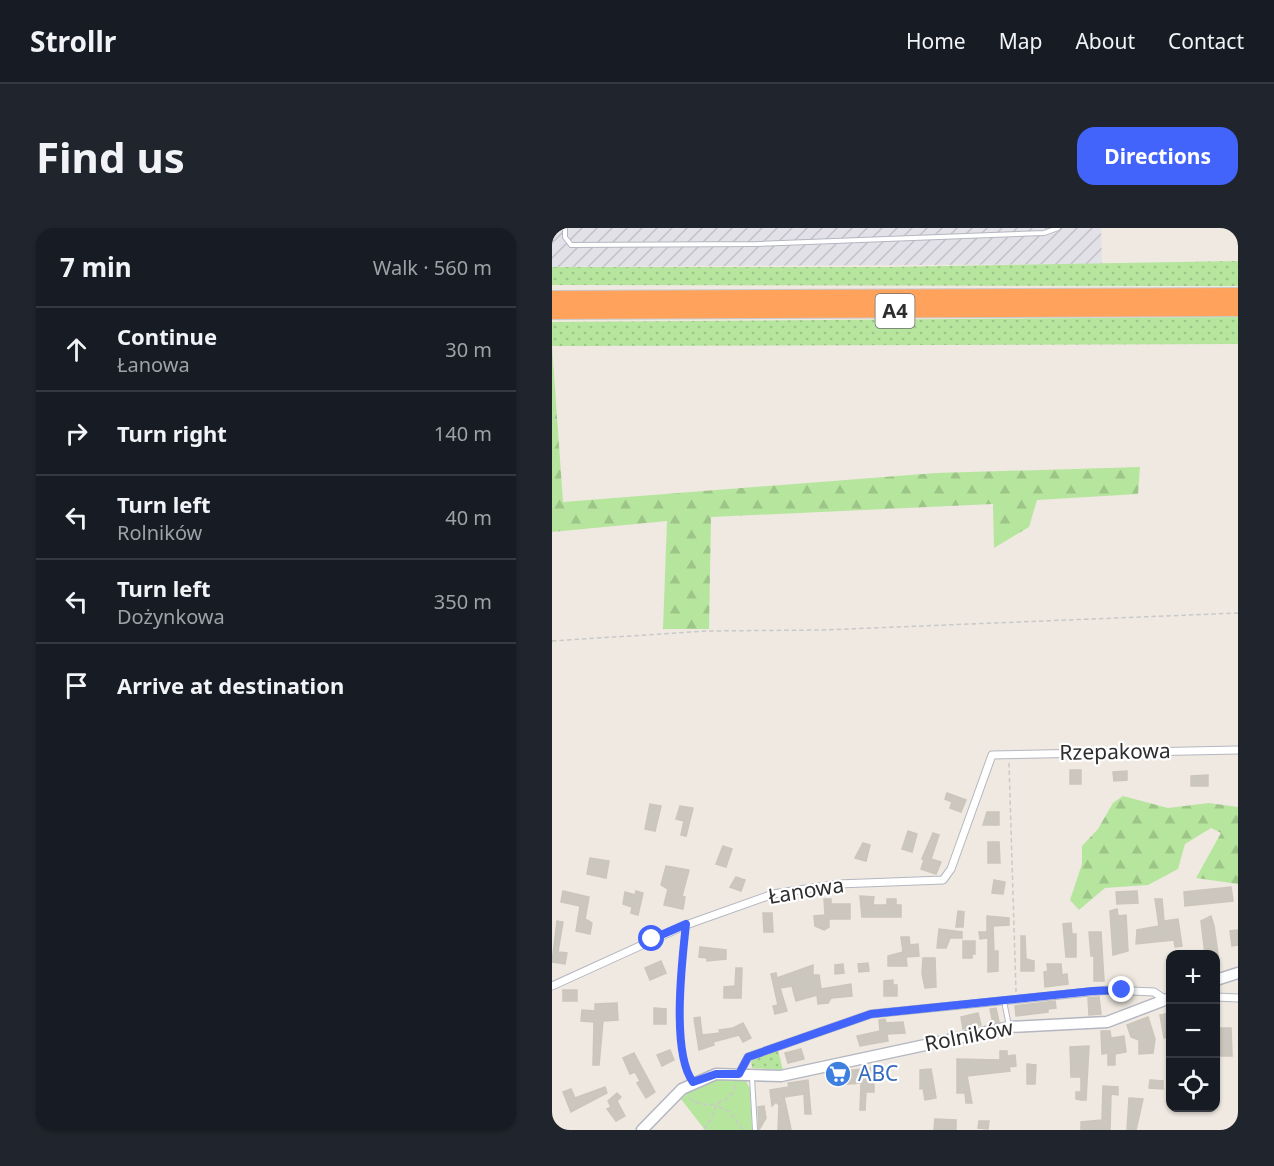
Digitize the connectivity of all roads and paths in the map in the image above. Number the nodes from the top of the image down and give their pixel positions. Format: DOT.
graph roads {
  1 [pos="565,228"];
  2 [pos="1058,228"];
  3 [pos="1238,295"];
  4 [pos="746,297"];
  5 [pos="552,298"];
  6 [pos="817,304"];
  7 [pos="888,304"];
  8 [pos="1238,309"];
  9 [pos="552,312"];
  10 [pos="746,312"];
  11 [pos="1238,613"];
  12 [pos="552,641"];
  13 [pos="1238,750"];
  14 [pos="1008,753"];
  15 [pos="992,755"];
  16 [pos="686,924"];
  17 [pos="1238,973"];
  18 [pos="1220,978"];
  19 [pos="552,986"];
  20 [pos="1220,996"];
  21 [pos="1166,998"];
  22 [pos="1238,998"];
  23 [pos="1016,999"];
  24 [pos="1166,1000"];
  25 [pos="1004,1001"];
  26 [pos="1009,1027"];
  27 [pos="737,1076"];
  28 [pos="752,1076"];
  29 [pos="693,1082"];
  30 [pos="686,1095"];
  31 [pos="716,1105"];
  32 [pos="704,1128"];
  33 [pos="642,1130"];
  34 [pos="742,1130"];
  35 [pos="755,1130"];
  1 -- 2 [label="lane"];
  3 -- 7 [label="highway, A4"];
  4 -- 5 [label="highway, A4"];
  4 -- 6 [label="lane"];
  4 -- 7 [label="highway, A4"];
  6 -- 7 [label="lane"];
  6 -- 7 [label="lane"];
  6 -- 10 [label="lane"];
  7 -- 8 [label="highway, A4"];
  7 -- 10 [label="highway, A4"];
  9 -- 10 [label="highway, A4"];
  11 -- 12 [label="path"];
  13 -- 14 [label="street, Rzepakowa"];
  14 -- 15 [label="street, Rzepakowa"];
  14 -- 23 [label="path"];
  15 -- 16 [label="street, Łanowa"];
  16 -- 19 [label="street, Łanowa"];
  16 -- 29 [label="lane"];
  17 -- 18 [label="street"];
  20 -- 22 [label="street"];
  21 -- 23 [label="street"];
  23 -- 25 [label="street"];
  24 -- 26 [label="street, Rolników"];
  25 -- 26 [label="lane"];
  25 -- 27 [label="street"];
  26 -- 28 [label="street, Rolników"];
  27 -- 28 [label="street, Rolników"];
  27 -- 29 [label="street, Rolników"];
  27 -- 31 [label="path"];
  28 -- 35 [label="lane"];
  29 -- 33 [label="street, Rolników"];
  30 -- 31 [label="path"];
  31 -- 32 [label="path"];
  31 -- 34 [label="path"];
}
